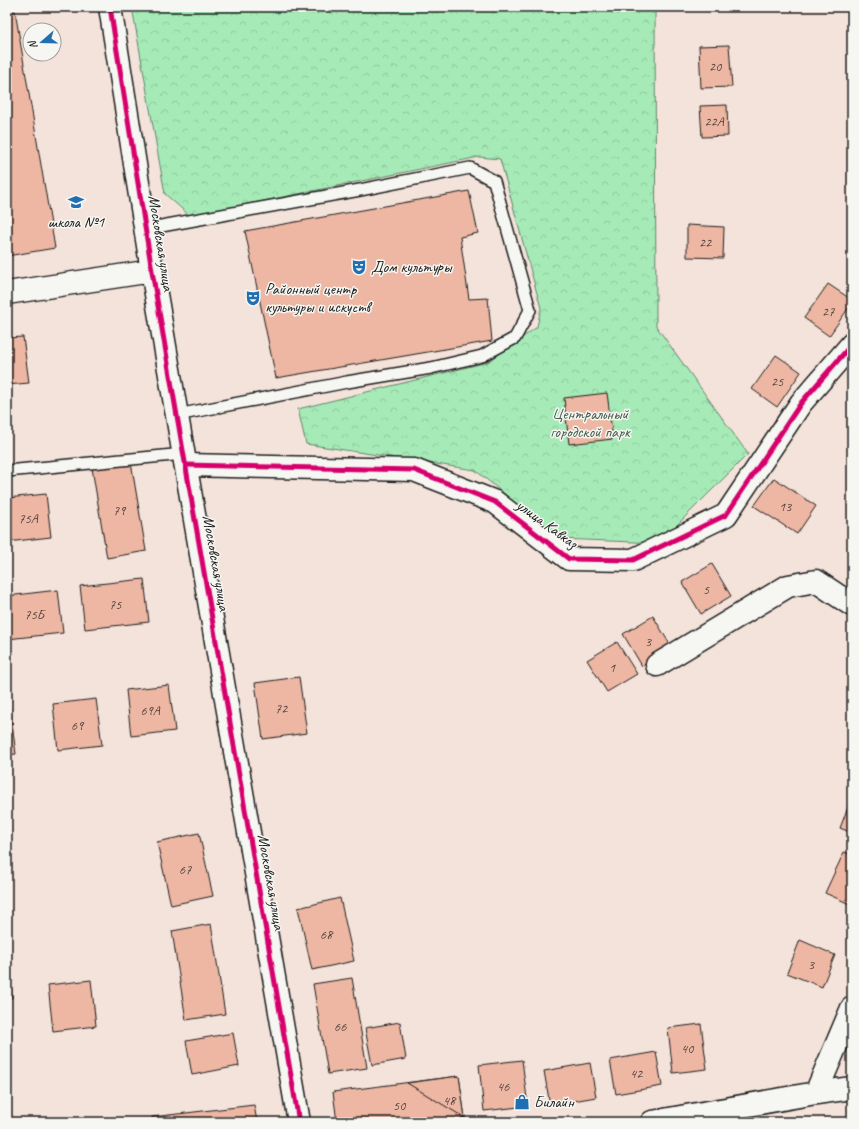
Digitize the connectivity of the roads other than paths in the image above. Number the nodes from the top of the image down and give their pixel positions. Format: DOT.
graph roads {
  1 [pos="110,7"];
  2 [pos="145,229"];
  3 [pos="152,271"];
  4 [pos="7,293"];
  5 [pos="852,344"];
  6 [pos="177,415"];
  7 [pos="185,460"];
  8 [pos="7,471"];
  9 [pos="852,605"];
  10 [pos="657,666"];
  11 [pos="852,1008"];
  12 [pos="852,1088"];
  13 [pos="816,1094"];
  14 [pos="299,1122"];
  15 [pos="652,1122"];
  1 -- 2 [label="street, Московская улица"];
  2 -- 3 [label="street, Московская улица"];
  2 -- 6 [label="lane"];
  3 -- 4 [label="street"];
  3 -- 6 [label="street, Московская улица"];
  5 -- 7 [label="street, улица Кавказ"];
  6 -- 7 [label="street, Московская улица"];
  7 -- 8 [label="lane"];
  7 -- 14 [label="street, Московская улица"];
  9 -- 10 [label="street"];
  11 -- 13 [label="street"];
  12 -- 13 [label="street"];
  13 -- 15 [label="street"];
}
